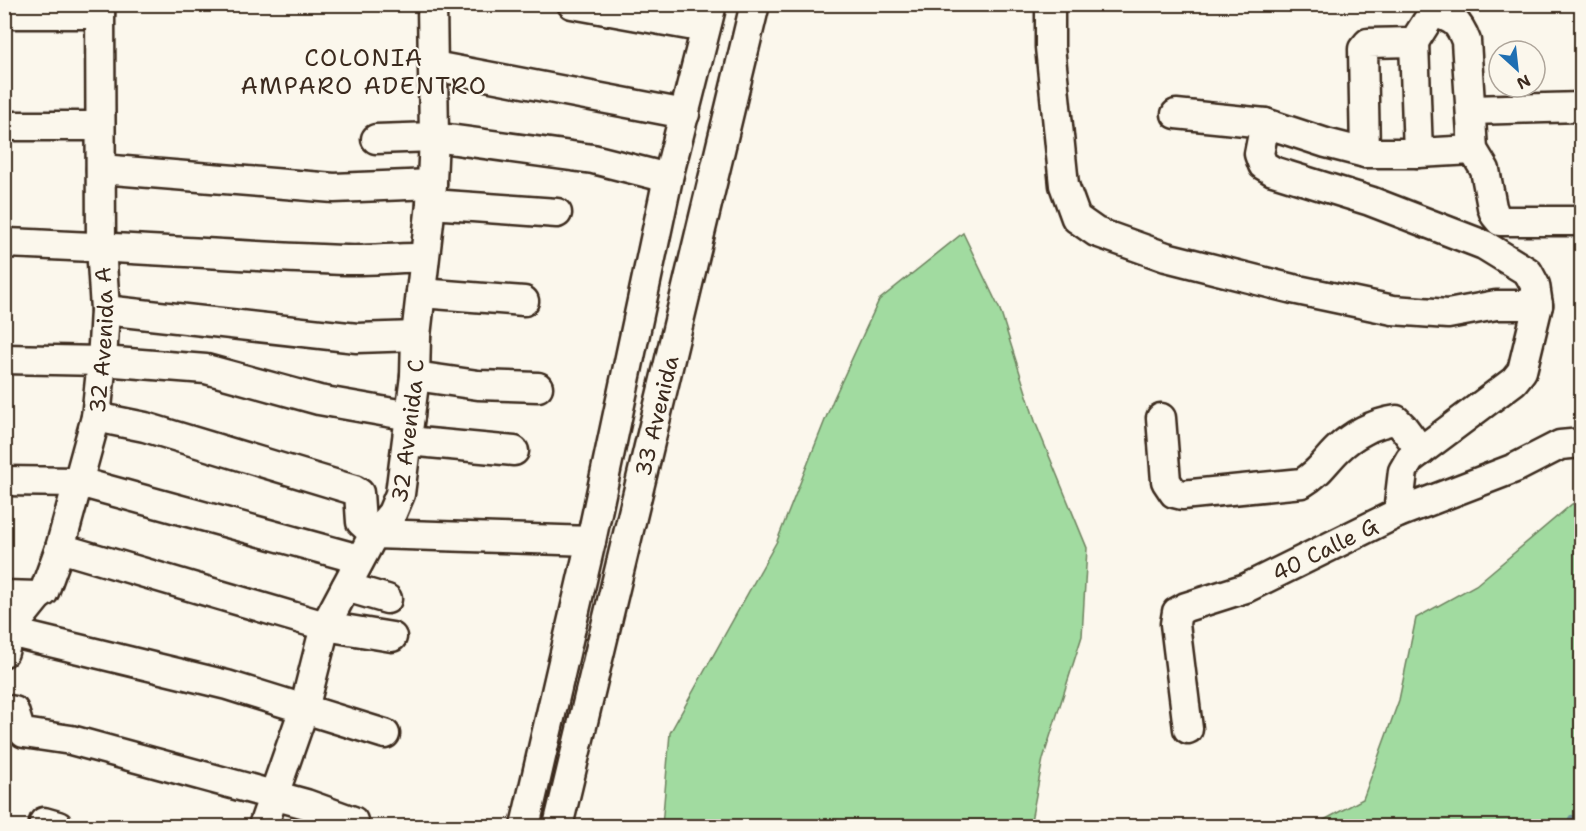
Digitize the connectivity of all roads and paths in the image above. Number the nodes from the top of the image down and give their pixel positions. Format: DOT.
graph roads {
  1 [pos="432,4"];
  2 [pos="572,4"];
  3 [pos="755,4"];
  4 [pos="1050,4"];
  5 [pos="1433,8"];
  6 [pos="100,9"];
  7 [pos="4,14"];
  8 [pos="709,16"];
  9 [pos="1414,42"];
  10 [pos="434,66"];
  11 [pos="1581,107"];
  12 [pos="1472,110"];
  13 [pos="685,114"];
  14 [pos="1176,114"];
  15 [pos="1265,123"];
  16 [pos="4,126"];
  17 [pos="100,126"];
  18 [pos="434,137"];
  19 [pos="376,139"];
  20 [pos="1473,150"];
  21 [pos="1365,153"];
  22 [pos="1418,153"];
  23 [pos="101,169"];
  24 [pos="668,178"];
  25 [pos="431,194"];
  26 [pos="557,213"];
  27 [pos="1581,220"];
  28 [pos="4,243"];
  29 [pos="101,246"];
  30 [pos="424,258"];
  31 [pos="421,293"];
  32 [pos="524,301"];
  33 [pos="1538,305"];
  34 [pos="105,310"];
  35 [pos="416,336"];
  36 [pos="4,359"];
  37 [pos="102,361"];
  38 [pos="415,376"];
  39 [pos="538,387"];
  40 [pos="96,417"];
  41 [pos="1161,418"];
  42 [pos="409,429"];
  43 [pos="1581,443"];
  44 [pos="514,451"];
  45 [pos="1420,451"];
  46 [pos="4,481"];
  47 [pos="79,482"];
  48 [pos="1398,513"];
  49 [pos="374,534"];
  50 [pos="591,541"];
  51 [pos="60,548"];
  52 [pos="359,559"];
  53 [pos="346,588"];
  54 [pos="4,595"];
  55 [pos="38,596"];
  56 [pos="387,599"];
  57 [pos="325,626"];
  58 [pos="392,636"];
  59 [pos="7,642"];
  60 [pos="4,709"];
  61 [pos="304,710"];
  62 [pos="1188,729"];
  63 [pos="385,734"];
  64 [pos="274,796"];
  65 [pos="353,821"];
  66 [pos="263,826"];
  67 [pos="525,826"];
  68 [pos="558,826"];
  1 -- 10 [label="street, 32 Avenida C"];
  2 -- 8 [label="street"];
  3 -- 68 [label="street, 33 Avenida"];
  4 -- 33 [label="street"];
  5 -- 9 [label="street"];
  5 -- 12 [label="street"];
  6 -- 7 [label="street"];
  6 -- 17 [label="street, 32 Avenida A"];
  8 -- 13 [label="street, 33 Avenida"];
  9 -- 21 [label="street"];
  9 -- 22 [label="street"];
  10 -- 13 [label="street"];
  10 -- 18 [label="street, 32 Avenida C"];
  11 -- 12 [label="street"];
  12 -- 20 [label="street"];
  13 -- 24 [label="street, 33 Avenida"];
  14 -- 15 [label="street"];
  15 -- 21 [label="street"];
  15 -- 33 [label="street"];
  16 -- 17 [label="street"];
  17 -- 23 [label="street, 32 Avenida A"];
  18 -- 19 [label="street"];
  18 -- 24 [label="street"];
  18 -- 25 [label="street, 32 Avenida C"];
  20 -- 22 [label="street"];
  20 -- 27 [label="street"];
  21 -- 22 [label="street"];
  23 -- 25 [label="street"];
  23 -- 29 [label="street, 32 Avenida A"];
  24 -- 50 [label="street, 33 Avenida"];
  25 -- 26 [label="street"];
  25 -- 30 [label="street, 32 Avenida C"];
  28 -- 29 [label="street"];
  29 -- 30 [label="street"];
  29 -- 34 [label="street, 32 Avenida A"];
  30 -- 31 [label="street, 32 Avenida C"];
  31 -- 32 [label="street"];
  31 -- 35 [label="street, 32 Avenida C"];
  33 -- 45 [label="street"];
  34 -- 35 [label="street"];
  34 -- 37 [label="street, 32 Avenida A"];
  35 -- 38 [label="street, 32 Avenida C"];
  36 -- 37 [label="street"];
  37 -- 40 [label="street, 32 Avenida A"];
  37 -- 42 [label="street"];
  38 -- 39 [label="street"];
  38 -- 42 [label="street, 32 Avenida C"];
  40 -- 47 [label="street, 32 Avenida A"];
  40 -- 49 [label="street"];
  41 -- 45 [label="street"];
  42 -- 44 [label="street"];
  42 -- 49 [label="street, 32 Avenida C"];
  43 -- 48 [label="street, 40 Calle G"];
  45 -- 48 [label="street"];
  46 -- 47 [label="street"];
  47 -- 51 [label="street, 32 Avenida A"];
  47 -- 52 [label="street"];
  48 -- 62 [label="street, 40 Calle G"];
  49 -- 50 [label="street"];
  49 -- 52 [label="street, 32 Avenida C"];
  50 -- 67 [label="street, 33 Avenida"];
  51 -- 55 [label="street, 32 Avenida A"];
  51 -- 57 [label="street"];
  52 -- 53 [label="street, 32 Avenida C"];
  53 -- 56 [label="street"];
  53 -- 57 [label="street, 32 Avenida C"];
  54 -- 55 [label="street"];
  55 -- 59 [label="street, 32 Avenida A"];
  57 -- 58 [label="street"];
  57 -- 61 [label="street, 32 Avenida C"];
  59 -- 61 [label="street"];
  60 -- 64 [label="street"];
  61 -- 63 [label="street"];
  61 -- 64 [label="street, 32 Avenida C"];
  64 -- 65 [label="street"];
  64 -- 66 [label="street, 32 Avenida C"];
}
